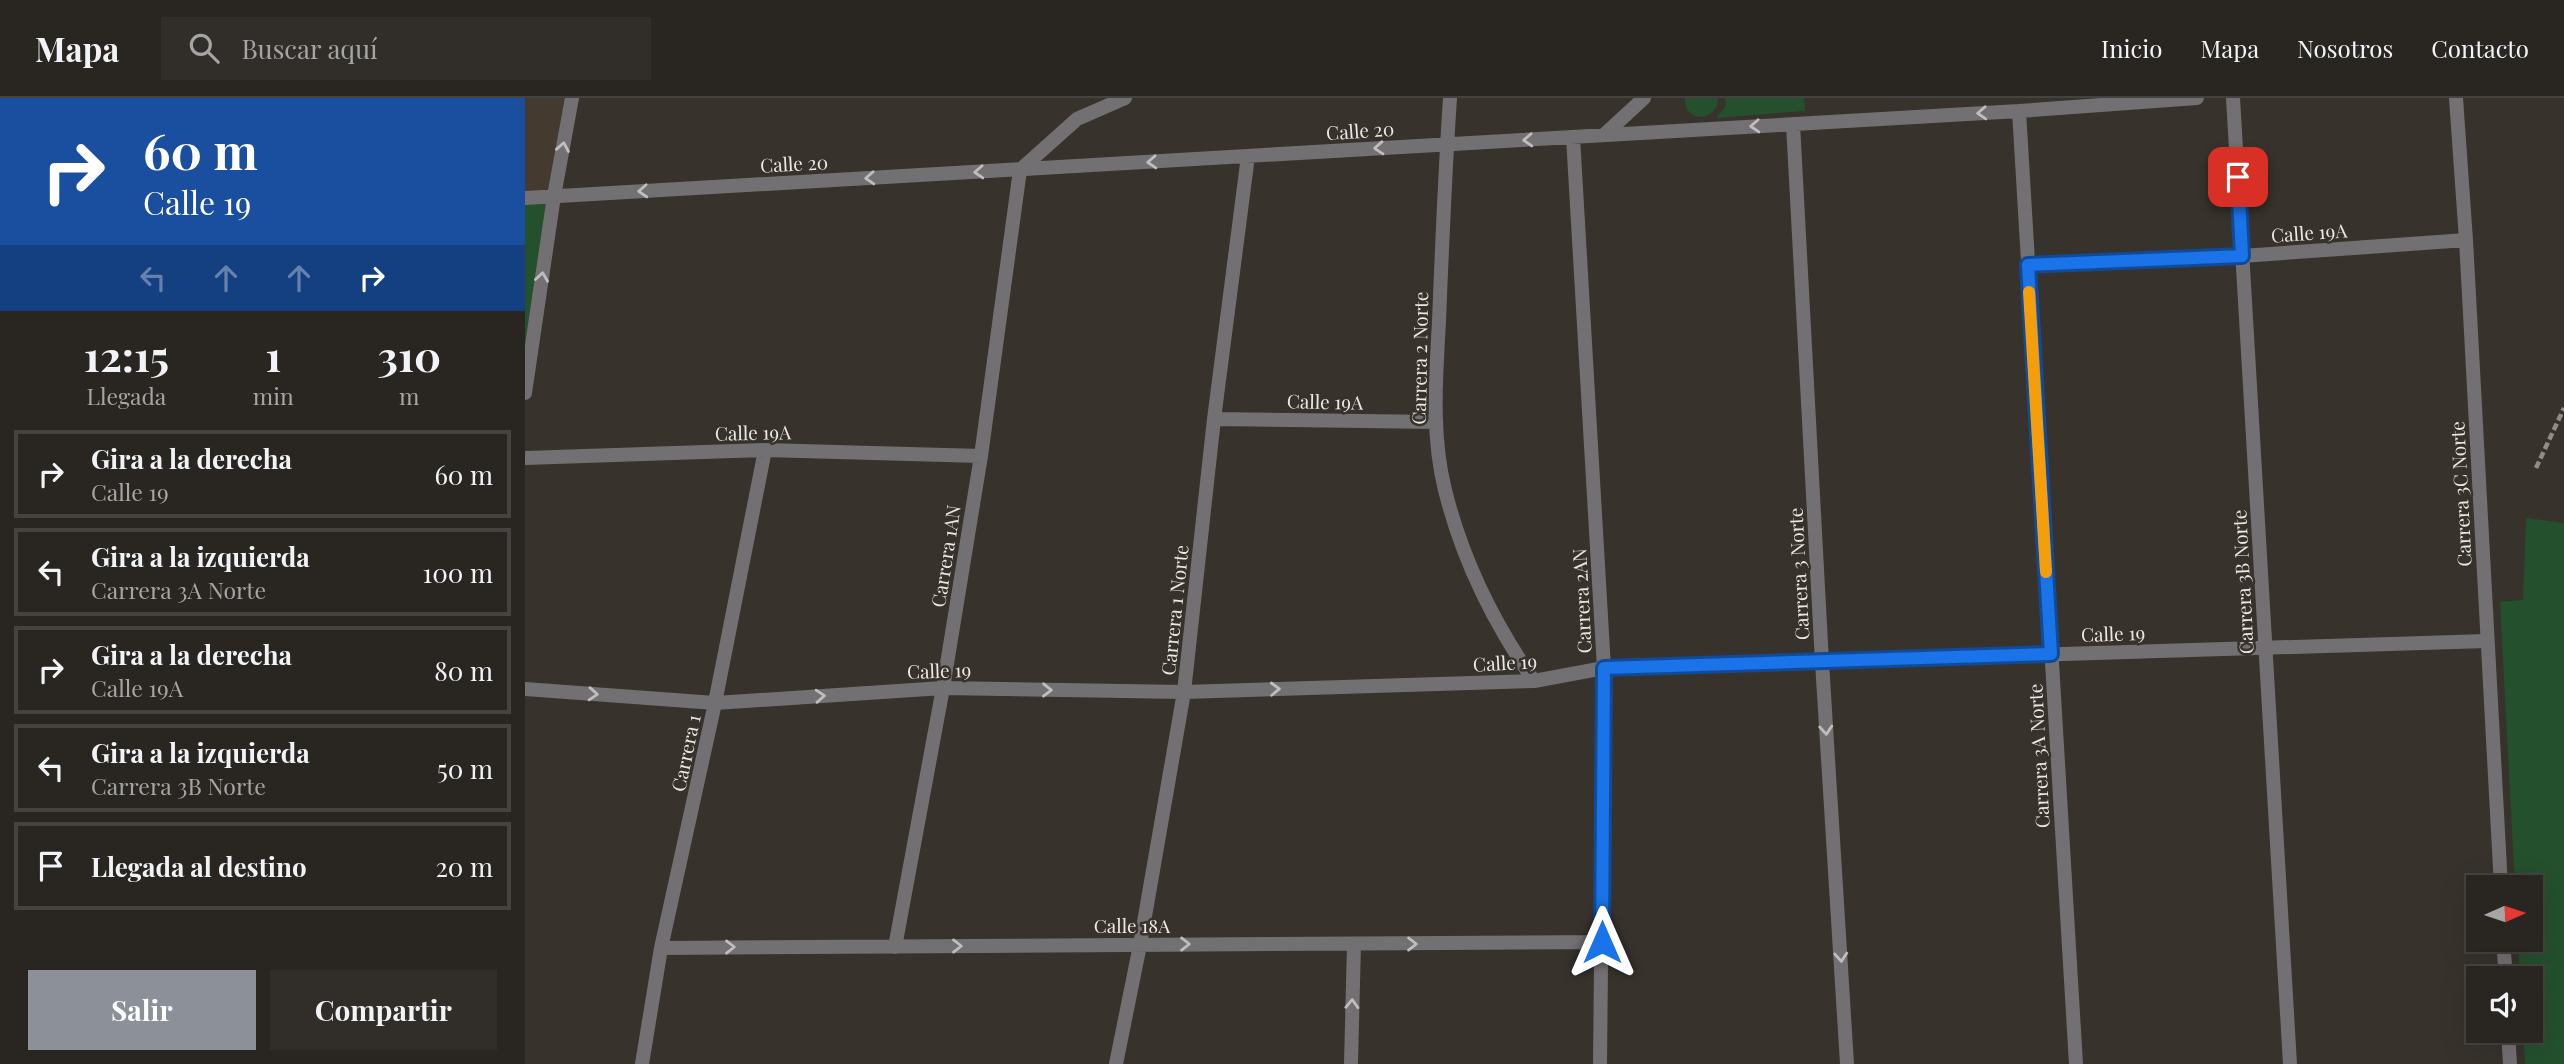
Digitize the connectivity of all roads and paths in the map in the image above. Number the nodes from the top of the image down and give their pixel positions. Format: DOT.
graph roads {
  1 [pos="572,98"];
  2 [pos="1125,98"];
  3 [pos="1450,98"];
  4 [pos="1644,98"];
  5 [pos="2197,98"];
  6 [pos="2233,98"];
  7 [pos="2456,98"];
  8 [pos="2019,111"];
  9 [pos="1793,124"];
  10 [pos="1604,135"];
  11 [pos="1573,137"];
  12 [pos="1447,144"];
  13 [pos="1248,156"];
  14 [pos="1020,170"];
  15 [pos="554,196"];
  16 [pos="525,198"];
  17 [pos="2466,240"];
  18 [pos="2242,256"];
  19 [pos="2028,265"];
  20 [pos="525,393"];
  21 [pos="2564,408"];
  22 [pos="1214,419"];
  23 [pos="1435,422"];
  24 [pos="765,450"];
  25 [pos="981,456"];
  26 [pos="525,458"];
  27 [pos="2536,468"];
  28 [pos="2487,641"];
  29 [pos="2266,648"];
  30 [pos="2051,654"];
  31 [pos="1822,662"];
  32 [pos="1604,668"];
  33 [pos="1534,681"];
  34 [pos="943,688"];
  35 [pos="525,690"];
  36 [pos="1184,692"];
  37 [pos="715,703"];
  38 [pos="2500,875"];
  39 [pos="1602,942"];
  40 [pos="1140,944"];
  41 [pos="1354,944"];
  42 [pos="895,947"];
  43 [pos="661,948"];
  44 [pos="2509,1043"];
  45 [pos="642,1064"];
  46 [pos="1116,1064"];
  47 [pos="1351,1064"];
  48 [pos="1599,1064"];
  49 [pos="1847,1064"];
  50 [pos="2076,1064"];
  51 [pos="2290,1064"];
  52 [pos="2510,1064"];
  15 -- 1 [label="street, one-way"];
  2 -- 14 [label="street"];
  3 -- 12 [label="street, Carrera 2 Norte"];
  4 -- 10 [label="street"];
  5 -- 8 [label="street, Calle 20"];
  6 -- 18 [label="street, Carrera 3B Norte"];
  7 -- 17 [label="street, Carrera 3C Norte"];
  8 -- 9 [label="street, Calle 20, one-way"];
  8 -- 19 [label="street, Carrera 3A Norte"];
  9 -- 10 [label="street, Calle 20, one-way"];
  9 -- 31 [label="street, Carrera 3 Norte"];
  10 -- 11 [label="street, Calle 20"];
  11 -- 12 [label="street, Calle 20, one-way"];
  11 -- 32 [label="street, Carrera 2AN"];
  12 -- 13 [label="street, Calle 20, one-way"];
  12 -- 23 [label="street, Carrera 2 Norte"];
  13 -- 14 [label="street, Calle 20, one-way"];
  13 -- 22 [label="street, Carrera 1 Norte"];
  14 -- 15 [label="street, Calle 20, one-way"];
  14 -- 25 [label="street, Carrera 1AN"];
  15 -- 16 [label="street, Calle 20"];
  20 -- 15 [label="street, one-way"];
  17 -- 18 [label="street, Calle 19A"];
  17 -- 28 [label="street, Carrera 3C Norte"];
  18 -- 19 [label="street, Calle 19A"];
  18 -- 29 [label="street, Carrera 3B Norte"];
  19 -- 30 [label="street, Carrera 3A Norte"];
  21 -- 27 [label="path"];
  22 -- 23 [label="street, Calle 19A"];
  22 -- 36 [label="street, Carrera 1 Norte"];
  23 -- 33 [label="street, Carrera 2 Norte"];
  24 -- 25 [label="street, Calle 19A"];
  24 -- 26 [label="street, Calle 19A"];
  24 -- 37 [label="street, Carrera 1"];
  25 -- 34 [label="street, Carrera 1AN"];
  28 -- 29 [label="street, Calle 19"];
  28 -- 38 [label="street, Carrera 3C Norte"];
  29 -- 30 [label="street, Calle 19"];
  29 -- 51 [label="street, Carrera 3B Norte"];
  30 -- 31 [label="street, Calle 19"];
  30 -- 50 [label="street, Carrera 3A Norte"];
  31 -- 32 [label="street, Calle 19"];
  31 -- 49 [label="street, Carrera 3 Norte, one-way"];
  32 -- 33 [label="street, Calle 19"];
  32 -- 39 [label="street, Carrera 2AN"];
  36 -- 33 [label="street, Calle 19, one-way"];
  34 -- 36 [label="street, Calle 19, one-way"];
  37 -- 34 [label="street, Calle 19, one-way"];
  34 -- 42 [label="street, Carrera 1AN"];
  35 -- 37 [label="street, Calle 19, one-way"];
  36 -- 40 [label="street, Carrera 1 Norte"];
  37 -- 43 [label="street, Carrera 1"];
  41 -- 39 [label="street, Calle 18A, one-way"];
  39 -- 48 [label="street, Carrera 2AN"];
  40 -- 41 [label="street, Calle 18A, one-way"];
  42 -- 40 [label="street, Calle 18A, one-way"];
  40 -- 46 [label="street, Carrera 1 Norte"];
  47 -- 41 [label="street, one-way"];
  43 -- 42 [label="street, Calle 18A, one-way"];
  43 -- 45 [label="street, Carrera 1"];
  44 -- 52 [label="street"];
}
